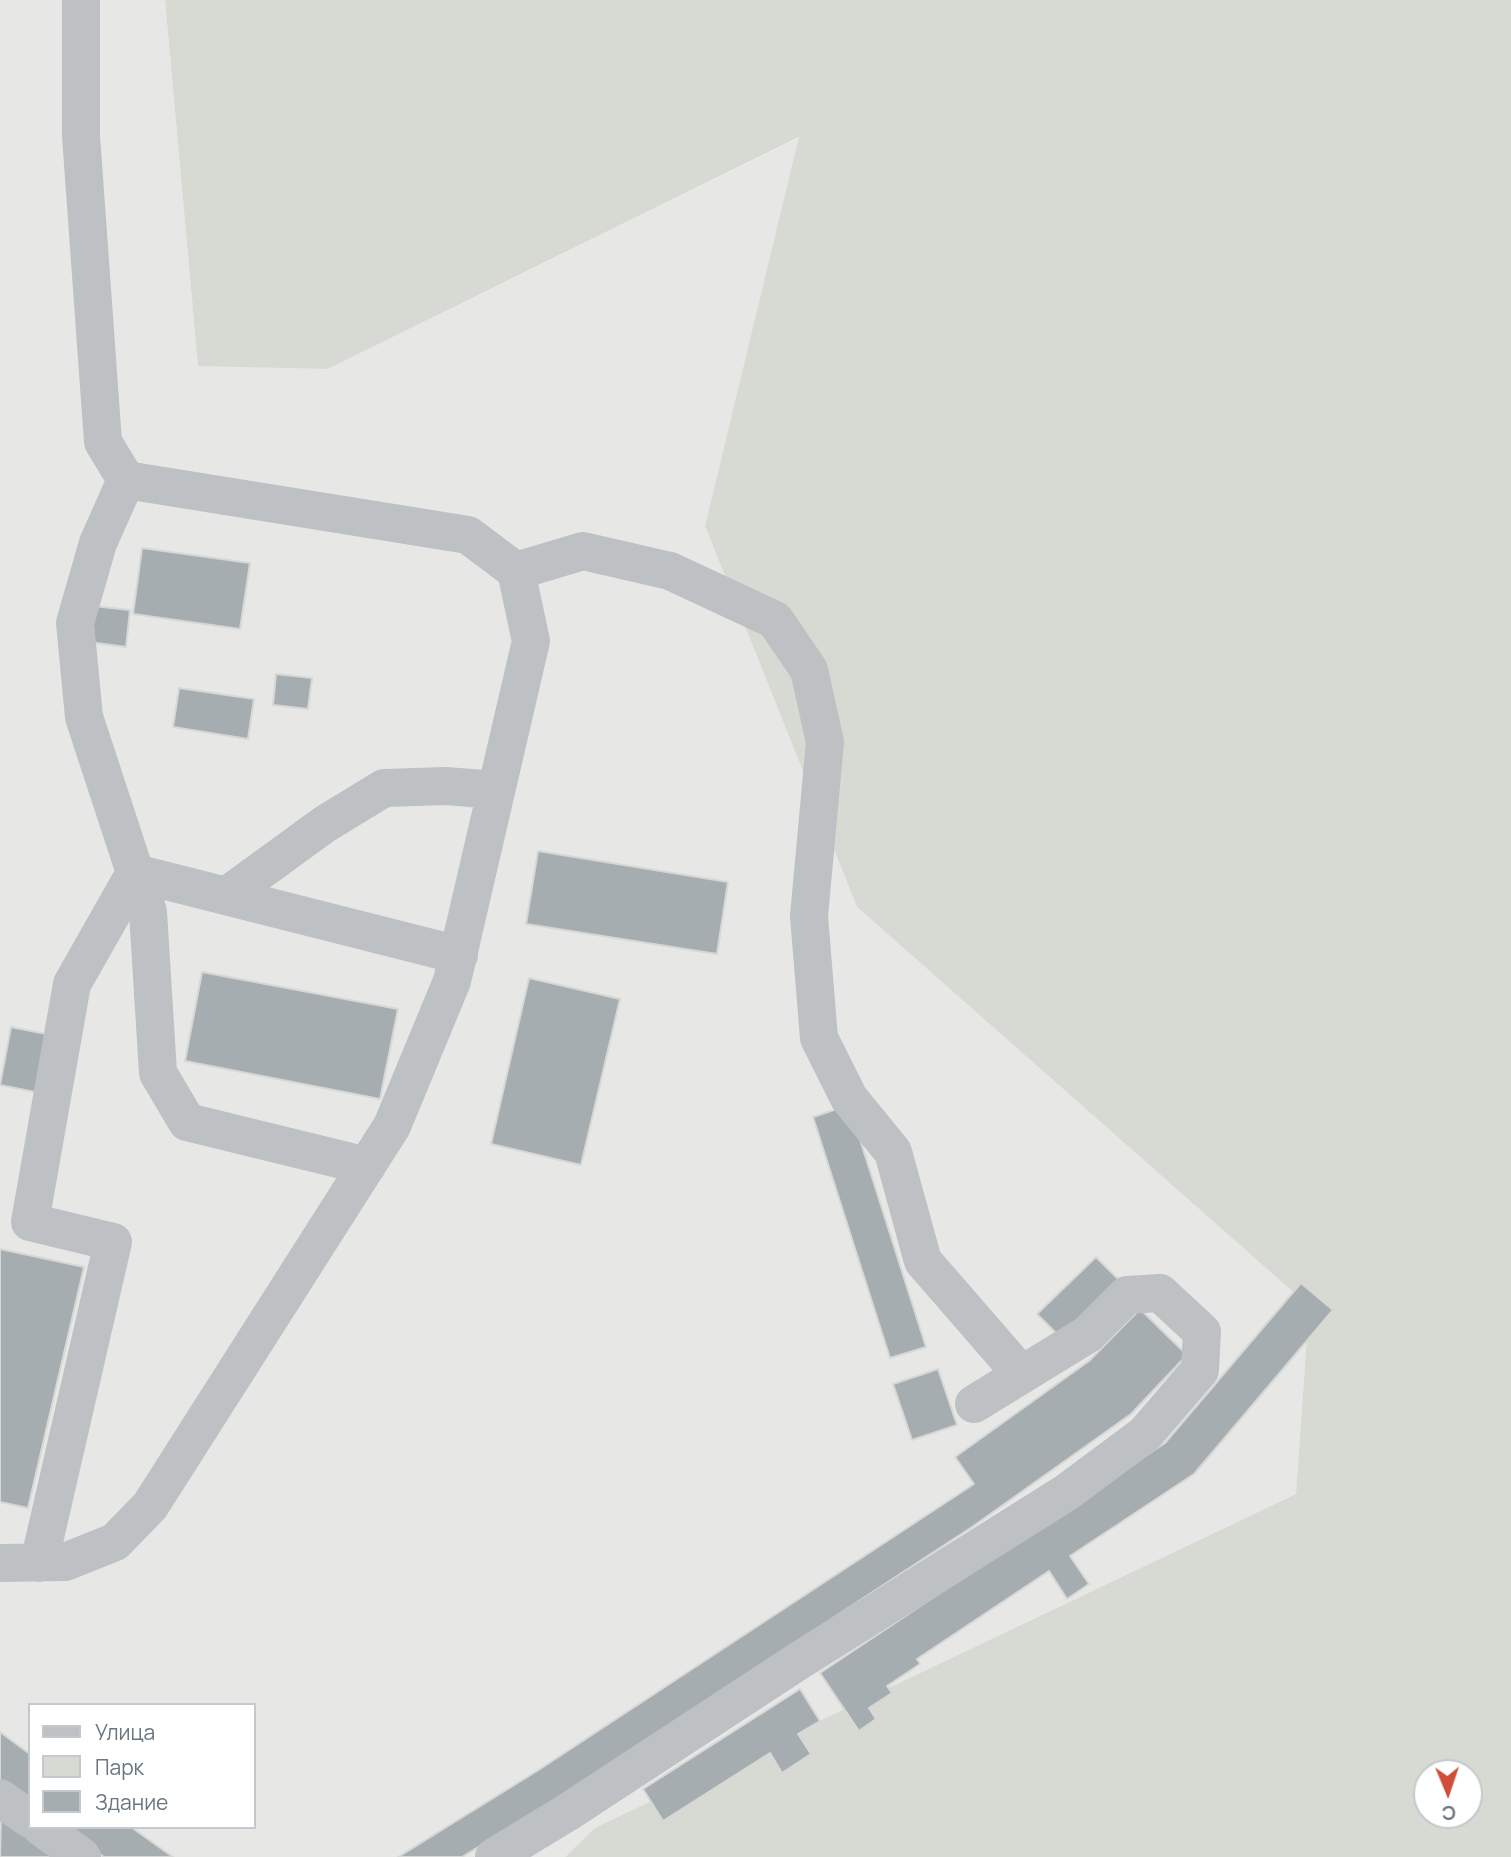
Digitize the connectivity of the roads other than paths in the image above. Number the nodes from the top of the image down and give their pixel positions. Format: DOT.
graph roads {
  1 [pos="81,0"];
  2 [pos="126,480"];
  3 [pos="516,571"];
  4 [pos="496,790"];
  5 [pos="135,873"];
  6 [pos="226,896"];
  7 [pos="458,955"];
  8 [pos="367,1166"];
  9 [pos="15,1218"];
  10 [pos="1022,1375"];
  11 [pos="974,1404"];
  12 [pos="0,1563"];
  13 [pos="39,1563"];
  14 [pos="0,1798"];
  15 [pos="568,1812"];
  16 [pos="28,1818"];
  17 [pos="44,1829"];
  18 [pos="82,1857"];
  19 [pos="494,1857"];
  20 [pos="550,1857"];
  1 -- 2 [label="lane"];
  2 -- 3 [label="lane"];
  2 -- 5 [label="lane"];
  3 -- 4 [label="lane"];
  3 -- 10 [label="lane"];
  4 -- 6 [label="lane"];
  4 -- 7 [label="lane"];
  5 -- 6 [label="lane"];
  5 -- 8 [label="lane"];
  5 -- 9 [label="lane"];
  6 -- 7 [label="lane"];
  7 -- 8 [label="lane"];
  8 -- 13 [label="lane"];
  9 -- 13 [label="lane"];
  10 -- 11 [label="lane"];
  10 -- 15 [label="lane"];
  12 -- 13 [label="lane"];
  14 -- 16 [label="lane"];
  15 -- 19 [label="lane"];
  15 -- 20 [label="lane"];
  17 -- 18 [label="lane"];
}
